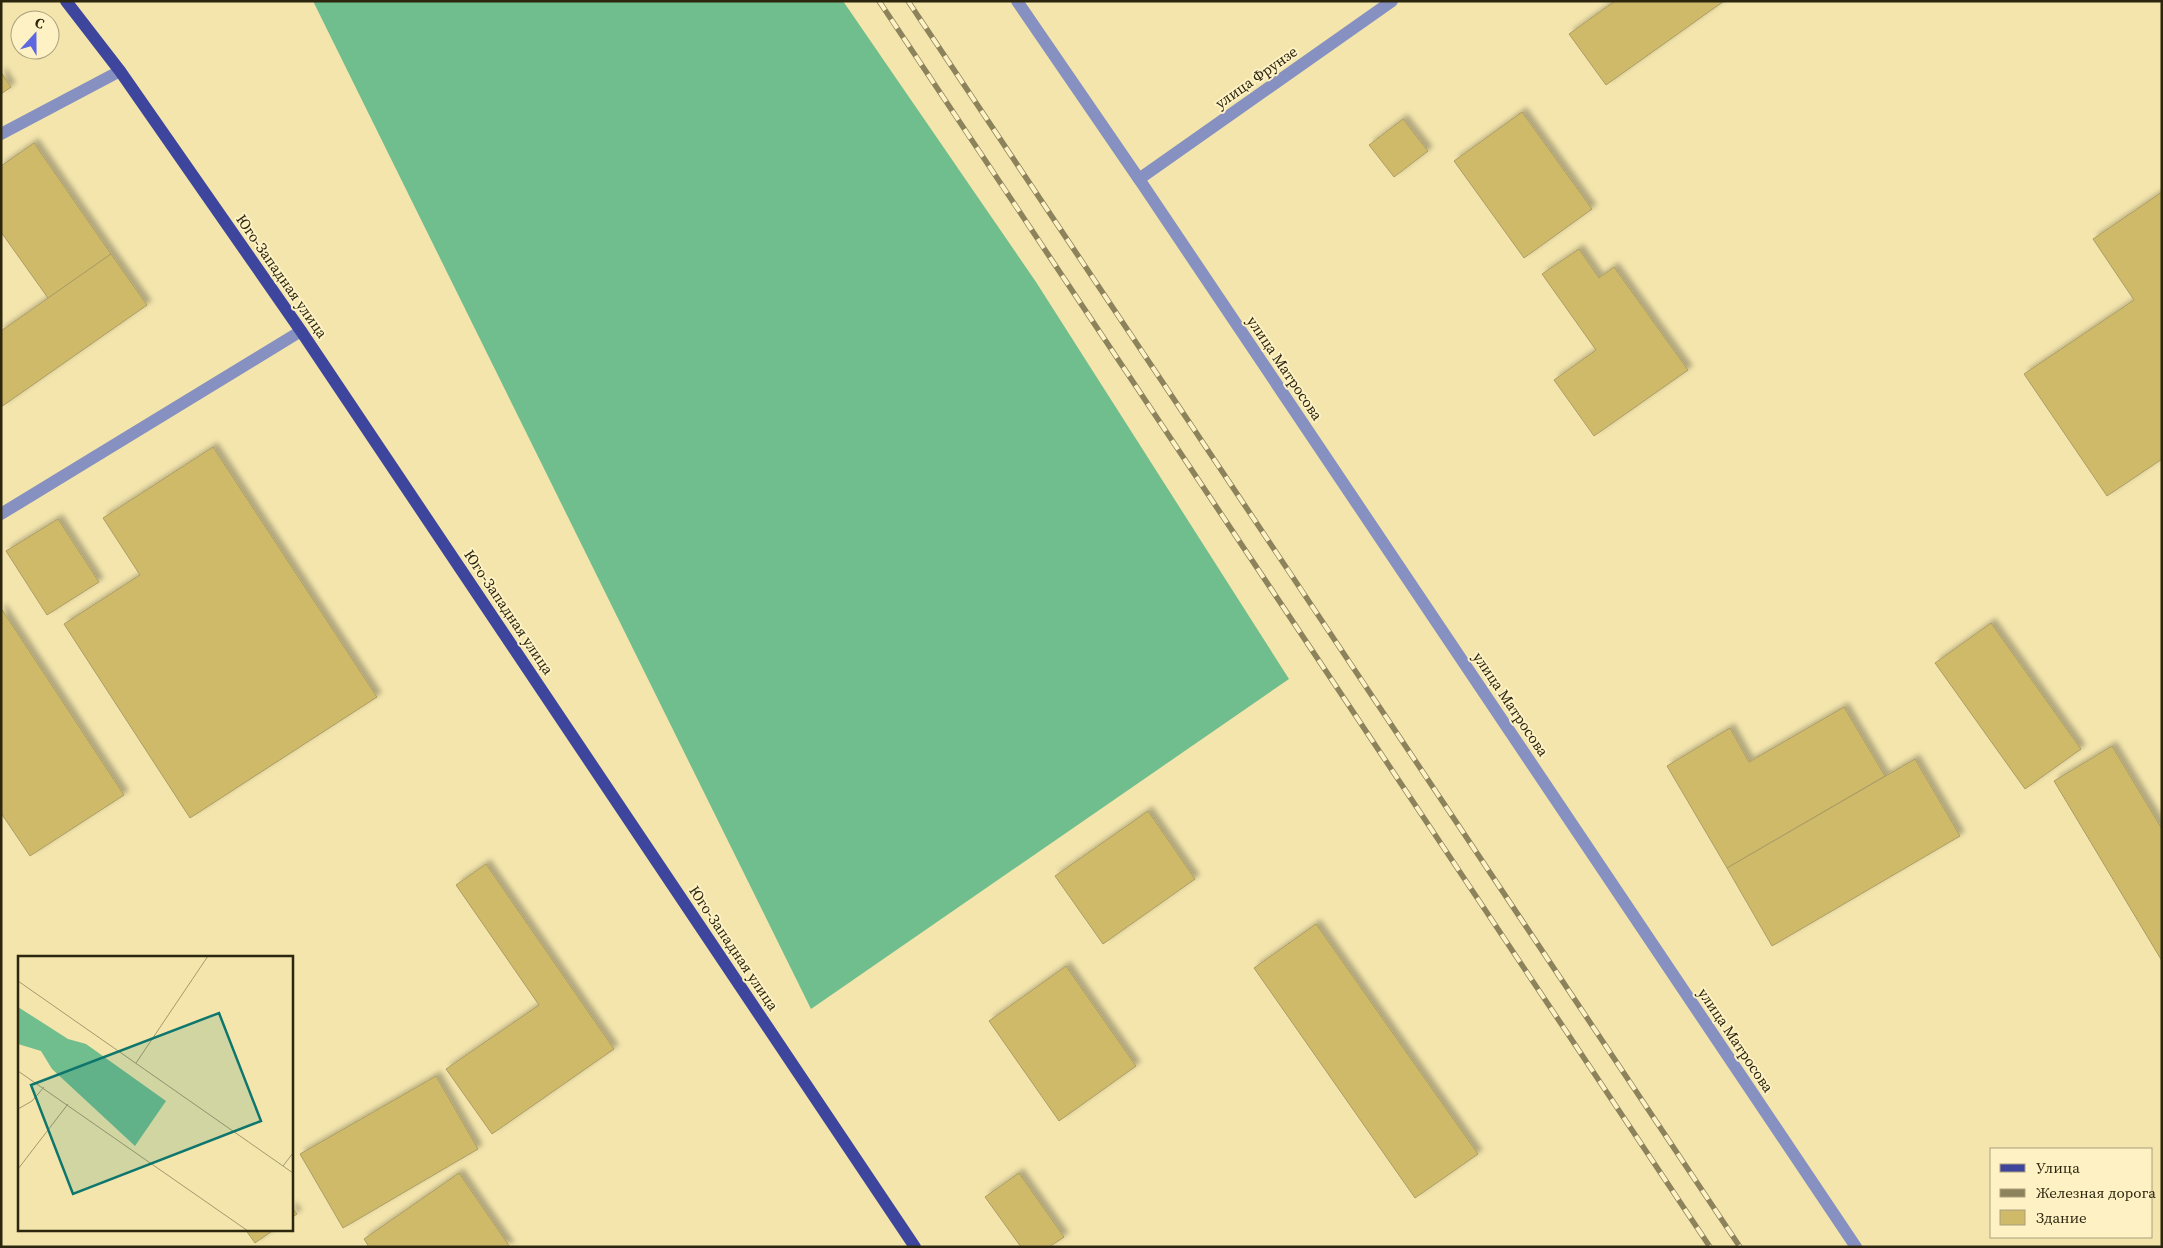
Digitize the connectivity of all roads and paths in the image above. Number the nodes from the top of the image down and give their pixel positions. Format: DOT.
graph roads {
  1 [pos="66,1"];
  2 [pos="1017,1"];
  3 [pos="1392,1"];
  4 [pos="120,71"];
  5 [pos="1,134"];
  6 [pos="1139,179"];
  7 [pos="302,331"];
  8 [pos="1,514"];
  9 [pos="915,1247"];
  10 [pos="1856,1247"];
  1 -- 4 [label="main road, Юго-Западная улица"];
  2 -- 6 [label="street, улица Матросова"];
  3 -- 6 [label="street, улица Фрунзе"];
  4 -- 5 [label="street"];
  4 -- 7 [label="main road, Юго-Западная улица"];
  6 -- 10 [label="street, улица Матросова"];
  7 -- 8 [label="street"];
  7 -- 9 [label="main road, Юго-Западная улица"];
}
